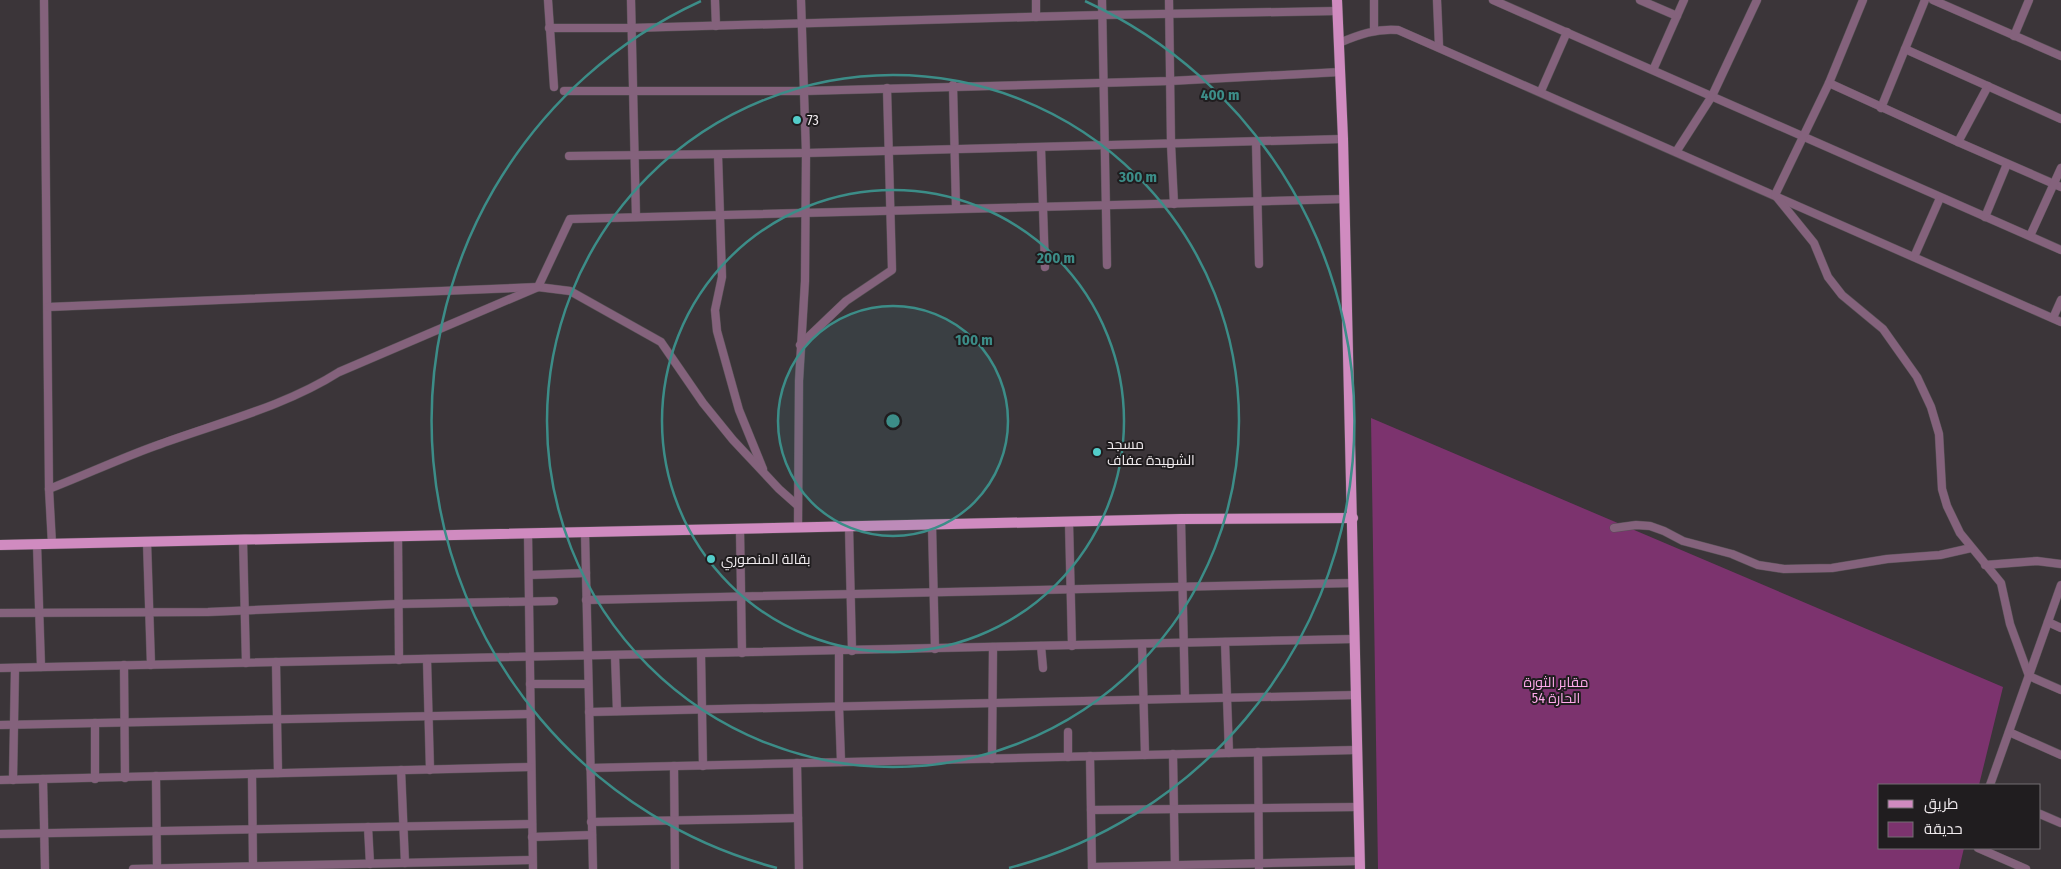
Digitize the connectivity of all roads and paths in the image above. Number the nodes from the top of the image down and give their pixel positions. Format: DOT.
graph roads {
  1 [pos="44,0"];
  2 [pos="548,0"];
  3 [pos="630,0"];
  4 [pos="715,0"];
  5 [pos="801,0"];
  6 [pos="1036,0"];
  7 [pos="1102,0"];
  8 [pos="1169,0"];
  9 [pos="1337,0"];
  10 [pos="1374,0"];
  11 [pos="1437,0"];
  12 [pos="1493,0"];
  13 [pos="1640,0"];
  14 [pos="1684,0"];
  15 [pos="1757,0"];
  16 [pos="1863,0"];
  17 [pos="1925,0"];
  18 [pos="1933,0"];
  19 [pos="2029,0"];
  20 [pos="1337,12"];
  21 [pos="1169,15"];
  22 [pos="1102,16"];
  23 [pos="1677,16"];
  24 [pos="1036,17"];
  25 [pos="802,25"];
  26 [pos="716,26"];
  27 [pos="549,28"];
  28 [pos="631,28"];
  29 [pos="1374,31"];
  30 [pos="1567,32"];
  31 [pos="2014,36"];
  32 [pos="1339,43"];
  33 [pos="1438,46"];
  34 [pos="1905,49"];
  35 [pos="2061,56"];
  36 [pos="1653,70"];
  37 [pos="1340,72"];
  38 [pos="1170,81"];
  39 [pos="1104,83"];
  40 [pos="1828,83"];
  41 [pos="952,85"];
  42 [pos="1988,86"];
  43 [pos="554,87"];
  44 [pos="887,88"];
  45 [pos="564,91"];
  46 [pos="804,91"];
  47 [pos="632,92"];
  48 [pos="1541,92"];
  49 [pos="1712,96"];
  50 [pos="1881,108"];
  51 [pos="2061,119"];
  52 [pos="1803,137"];
  53 [pos="1343,140"];
  54 [pos="1256,142"];
  55 [pos="1958,142"];
  56 [pos="1171,144"];
  57 [pos="1105,145"];
  58 [pos="1041,148"];
  59 [pos="954,150"];
  60 [pos="889,151"];
  61 [pos="1676,152"];
  62 [pos="806,153"];
  63 [pos="634,154"];
  64 [pos="718,155"];
  65 [pos="569,156"];
  66 [pos="2007,164"];
  67 [pos="2061,168"];
  68 [pos="2057,185"];
  69 [pos="1775,195"];
  70 [pos="1344,198"];
  71 [pos="1940,198"];
  72 [pos="1258,200"];
  73 [pos="1174,204"];
  74 [pos="1044,206"];
  75 [pos="1106,206"];
  76 [pos="956,208"];
  77 [pos="890,211"];
  78 [pos="719,214"];
  79 [pos="805,214"];
  80 [pos="636,216"];
  81 [pos="1984,217"];
  82 [pos="2030,236"];
  83 [pos="2061,250"];
  84 [pos="1914,257"];
  85 [pos="1259,264"];
  86 [pos="1107,265"];
  87 [pos="1045,267"];
  88 [pos="538,286"];
  89 [pos="2061,300"];
  90 [pos="48,307"];
  91 [pos="2053,318"];
  92 [pos="2061,322"];
  93 [pos="800,345"];
  94 [pos="766,475"];
  95 [pos="49,489"];
  96 [pos="796,505"];
  97 [pos="1353,518"];
  98 [pos="1181,520"];
  99 [pos="1069,522"];
  100 [pos="932,524"];
  101 [pos="850,526"];
  102 [pos="798,528"];
  103 [pos="1614,528"];
  104 [pos="740,529"];
  105 [pos="585,532"];
  106 [pos="528,533"];
  107 [pos="398,536"];
  108 [pos="243,540"];
  109 [pos="147,542"];
  110 [pos="37,544"];
  111 [pos="52,544"];
  112 [pos="0,545"];
  113 [pos="1972,548"];
  114 [pos="2061,564"];
  115 [pos="1985,565"];
  116 [pos="586,573"];
  117 [pos="529,575"];
  118 [pos="1354,583"];
  119 [pos="2061,585"];
  120 [pos="1182,587"];
  121 [pos="1070,589"];
  122 [pos="934,592"];
  123 [pos="851,594"];
  124 [pos="741,597"];
  125 [pos="586,600"];
  126 [pos="529,601"];
  127 [pos="554,601"];
  128 [pos="398,604"];
  129 [pos="244,610"];
  130 [pos="39,612"];
  131 [pos="148,612"];
  132 [pos="0,613"];
  133 [pos="2048,622"];
  134 [pos="2061,628"];
  135 [pos="1354,639"];
  136 [pos="1225,642"];
  137 [pos="1183,643"];
  138 [pos="1142,644"];
  139 [pos="1042,646"];
  140 [pos="1072,646"];
  141 [pos="992,648"];
  142 [pos="935,649"];
  143 [pos="839,651"];
  144 [pos="852,651"];
  145 [pos="742,653"];
  146 [pos="701,654"];
  147 [pos="616,656"];
  148 [pos="530,657"];
  149 [pos="588,657"];
  150 [pos="427,659"];
  151 [pos="399,660"];
  152 [pos="276,662"];
  153 [pos="246,663"];
  154 [pos="124,665"];
  155 [pos="150,665"];
  156 [pos="40,667"];
  157 [pos="0,668"];
  158 [pos="15,668"];
  159 [pos="1043,668"];
  160 [pos="2029,676"];
  161 [pos="530,684"];
  162 [pos="588,684"];
  163 [pos="2061,690"];
  164 [pos="1356,695"];
  165 [pos="1227,697"];
  166 [pos="1185,698"];
  167 [pos="1144,699"];
  168 [pos="992,702"];
  169 [pos="839,706"];
  170 [pos="701,709"];
  171 [pos="617,711"];
  172 [pos="589,712"];
  173 [pos="530,714"];
  174 [pos="428,716"];
  175 [pos="277,720"];
  176 [pos="126,722"];
  177 [pos="95,723"];
  178 [pos="14,724"];
  179 [pos="0,725"];
  180 [pos="1068,732"];
  181 [pos="2009,732"];
  182 [pos="1356,750"];
  183 [pos="1258,752"];
  184 [pos="1229,753"];
  185 [pos="1173,754"];
  186 [pos="1145,755"];
  187 [pos="2061,755"];
  188 [pos="1090,756"];
  189 [pos="1068,757"];
  190 [pos="992,759"];
  191 [pos="841,762"];
  192 [pos="797,763"];
  193 [pos="674,766"];
  194 [pos="703,766"];
  195 [pos="531,767"];
  196 [pos="590,768"];
  197 [pos="401,770"];
  198 [pos="430,770"];
  199 [pos="278,773"];
  200 [pos="252,774"];
  201 [pos="156,776"];
  202 [pos="125,778"];
  203 [pos="43,779"];
  204 [pos="95,779"];
  205 [pos="0,780"];
  206 [pos="13,780"];
  207 [pos="1990,784"];
  208 [pos="1358,807"];
  209 [pos="1258,808"];
  210 [pos="1091,810"];
  211 [pos="1174,810"];
  212 [pos="2041,814"];
  213 [pos="798,818"];
  214 [pos="674,821"];
  215 [pos="592,822"];
  216 [pos="2061,823"];
  217 [pos="532,824"];
  218 [pos="403,826"];
  219 [pos="368,827"];
  220 [pos="253,829"];
  221 [pos="157,831"];
  222 [pos="45,833"];
  223 [pos="0,834"];
  224 [pos="592,835"];
  225 [pos="532,837"];
  226 [pos="1980,849"];
  227 [pos="532,860"];
  228 [pos="405,863"];
  229 [pos="370,864"];
  230 [pos="1360,865"];
  231 [pos="253,866"];
  232 [pos="1259,866"];
  233 [pos="157,868"];
  234 [pos="1092,868"];
  235 [pos="1175,868"];
  236 [pos="44,869"];
  237 [pos="133,869"];
  238 [pos="533,869"];
  239 [pos="593,869"];
  240 [pos="675,869"];
  241 [pos="799,869"];
  242 [pos="2026,869"];
  1 -- 90 [label="street"];
  2 -- 27 [label="street"];
  3 -- 28 [label="street"];
  4 -- 26 [label="street"];
  5 -- 25 [label="street"];
  6 -- 24 [label="street"];
  7 -- 22 [label="street"];
  8 -- 21 [label="street"];
  9 -- 20 [label="main road"];
  10 -- 29 [label="street"];
  11 -- 33 [label="street"];
  12 -- 30 [label="street"];
  13 -- 23 [label="street"];
  14 -- 23 [label="street"];
  15 -- 49 [label="street"];
  16 -- 40 [label="street"];
  17 -- 34 [label="street"];
  18 -- 31 [label="street"];
  19 -- 31 [label="street"];
  20 -- 21 [label="street"];
  20 -- 32 [label="main road"];
  21 -- 22 [label="street"];
  21 -- 38 [label="street"];
  22 -- 24 [label="street"];
  22 -- 39 [label="street"];
  23 -- 36 [label="street"];
  24 -- 25 [label="street"];
  25 -- 26 [label="street"];
  25 -- 46 [label="street"];
  26 -- 28 [label="street"];
  27 -- 28 [label="street"];
  27 -- 43 [label="street"];
  28 -- 47 [label="street"];
  29 -- 32 [label="street"];
  29 -- 33 [label="street"];
  30 -- 36 [label="street"];
  30 -- 48 [label="street"];
  31 -- 35 [label="street"];
  32 -- 37 [label="main road"];
  33 -- 48 [label="street"];
  34 -- 42 [label="street"];
  34 -- 50 [label="street"];
  36 -- 49 [label="street"];
  37 -- 38 [label="street"];
  37 -- 53 [label="main road"];
  38 -- 39 [label="street"];
  38 -- 56 [label="street"];
  39 -- 41 [label="street"];
  39 -- 57 [label="street"];
  40 -- 50 [label="street"];
  40 -- 52 [label="street"];
  41 -- 44 [label="street"];
  41 -- 59 [label="street"];
  42 -- 51 [label="street"];
  42 -- 55 [label="street"];
  44 -- 46 [label="street"];
  44 -- 60 [label="street"];
  45 -- 47 [label="street"];
  46 -- 47 [label="street"];
  46 -- 62 [label="street"];
  47 -- 63 [label="street"];
  48 -- 61 [label="street"];
  49 -- 52 [label="street"];
  49 -- 61 [label="street"];
  50 -- 55 [label="street"];
  52 -- 69 [label="street"];
  52 -- 71 [label="street"];
  53 -- 54 [label="street"];
  53 -- 70 [label="main road"];
  54 -- 56 [label="street"];
  54 -- 72 [label="street"];
  55 -- 66 [label="street"];
  56 -- 57 [label="street"];
  56 -- 73 [label="street"];
  57 -- 58 [label="street"];
  57 -- 75 [label="street"];
  58 -- 59 [label="street"];
  58 -- 74 [label="street"];
  59 -- 60 [label="street"];
  59 -- 76 [label="street"];
  60 -- 62 [label="street"];
  60 -- 77 [label="street"];
  61 -- 69 [label="street"];
  62 -- 64 [label="street"];
  62 -- 79 [label="street"];
  63 -- 64 [label="street"];
  63 -- 65 [label="street"];
  63 -- 80 [label="street"];
  64 -- 78 [label="street"];
  66 -- 68 [label="street"];
  66 -- 81 [label="street"];
  67 -- 68 [label="street"];
  68 -- 82 [label="street"];
  69 -- 84 [label="street"];
  69 -- 113 [label="street"];
  70 -- 72 [label="street"];
  70 -- 97 [label="main road"];
  71 -- 81 [label="street"];
  71 -- 84 [label="street"];
  72 -- 73 [label="street"];
  72 -- 85 [label="street"];
  73 -- 75 [label="street"];
  74 -- 75 [label="street"];
  74 -- 76 [label="street"];
  74 -- 87 [label="street"];
  75 -- 86 [label="street"];
  76 -- 77 [label="street"];
  77 -- 79 [label="street"];
  77 -- 93 [label="street"];
  78 -- 79 [label="street"];
  78 -- 80 [label="street"];
  78 -- 94 [label="street"];
  79 -- 93 [label="street"];
  80 -- 88 [label="street"];
  81 -- 82 [label="street"];
  82 -- 83 [label="street"];
  84 -- 91 [label="street"];
  88 -- 90 [label="street"];
  88 -- 94 [label="street"];
  88 -- 95 [label="street"];
  89 -- 91 [label="street"];
  90 -- 95 [label="street"];
  91 -- 92 [label="street"];
  93 -- 96 [label="street"];
  94 -- 96 [label="street"];
  95 -- 111 [label="street"];
  96 -- 102 [label="street"];
  97 -- 98 [label="main road"];
  97 -- 118 [label="main road"];
  98 -- 99 [label="main road"];
  98 -- 120 [label="street"];
  99 -- 100 [label="main road"];
  99 -- 121 [label="street"];
  100 -- 101 [label="main road"];
  100 -- 122 [label="street"];
  101 -- 102 [label="main road"];
  101 -- 123 [label="street"];
  102 -- 104 [label="main road"];
  103 -- 113 [label="street"];
  104 -- 105 [label="main road"];
  104 -- 124 [label="street"];
  105 -- 106 [label="main road"];
  105 -- 116 [label="street"];
  106 -- 107 [label="main road"];
  106 -- 117 [label="street"];
  107 -- 108 [label="main road"];
  107 -- 128 [label="street"];
  108 -- 109 [label="main road"];
  108 -- 129 [label="street"];
  109 -- 111 [label="main road"];
  109 -- 131 [label="street"];
  110 -- 111 [label="main road"];
  110 -- 112 [label="main road"];
  110 -- 130 [label="street"];
  113 -- 115 [label="street"];
  114 -- 115 [label="street"];
  115 -- 160 [label="street"];
  116 -- 117 [label="street"];
  116 -- 125 [label="street"];
  117 -- 126 [label="street"];
  118 -- 120 [label="street"];
  118 -- 135 [label="main road"];
  119 -- 133 [label="street"];
  120 -- 121 [label="street"];
  120 -- 137 [label="street"];
  121 -- 122 [label="street"];
  121 -- 140 [label="street"];
  122 -- 123 [label="street"];
  122 -- 142 [label="street"];
  123 -- 124 [label="street"];
  123 -- 144 [label="street"];
  124 -- 125 [label="street"];
  124 -- 145 [label="street"];
  125 -- 149 [label="street"];
  126 -- 127 [label="street"];
  126 -- 128 [label="street"];
  126 -- 148 [label="street"];
  128 -- 129 [label="street"];
  128 -- 151 [label="street"];
  129 -- 131 [label="street"];
  129 -- 153 [label="street"];
  130 -- 131 [label="street"];
  130 -- 132 [label="street"];
  130 -- 156 [label="street"];
  131 -- 155 [label="street"];
  133 -- 134 [label="street"];
  133 -- 160 [label="street"];
  135 -- 136 [label="street"];
  135 -- 164 [label="main road"];
  136 -- 137 [label="street"];
  136 -- 165 [label="street"];
  137 -- 138 [label="street"];
  137 -- 166 [label="street"];
  138 -- 140 [label="street"];
  138 -- 167 [label="street"];
  139 -- 140 [label="street"];
  139 -- 141 [label="street"];
  139 -- 159 [label="street"];
  141 -- 142 [label="street"];
  141 -- 168 [label="street"];
  142 -- 144 [label="street"];
  143 -- 144 [label="street"];
  143 -- 145 [label="street"];
  143 -- 169 [label="street"];
  145 -- 146 [label="street"];
  146 -- 147 [label="street"];
  146 -- 170 [label="street"];
  147 -- 149 [label="street"];
  147 -- 171 [label="street"];
  148 -- 149 [label="street"];
  148 -- 150 [label="street"];
  148 -- 161 [label="street"];
  149 -- 162 [label="street"];
  150 -- 151 [label="street"];
  150 -- 174 [label="street"];
  151 -- 152 [label="street"];
  152 -- 153 [label="street"];
  152 -- 175 [label="street"];
  153 -- 155 [label="street"];
  154 -- 155 [label="street"];
  154 -- 156 [label="street"];
  154 -- 176 [label="street"];
  156 -- 158 [label="street"];
  157 -- 158 [label="street"];
  158 -- 178 [label="street"];
  160 -- 163 [label="street"];
  160 -- 181 [label="street"];
  161 -- 162 [label="street"];
  161 -- 173 [label="street"];
  162 -- 172 [label="street"];
  164 -- 165 [label="street"];
  164 -- 182 [label="main road"];
  165 -- 166 [label="street"];
  165 -- 184 [label="street"];
  166 -- 167 [label="street"];
  167 -- 168 [label="street"];
  167 -- 186 [label="street"];
  168 -- 169 [label="street"];
  168 -- 190 [label="street"];
  169 -- 170 [label="street"];
  169 -- 191 [label="street"];
  170 -- 171 [label="street"];
  170 -- 194 [label="street"];
  171 -- 172 [label="street"];
  172 -- 196 [label="street"];
  173 -- 174 [label="street"];
  173 -- 195 [label="street"];
  174 -- 175 [label="street"];
  174 -- 198 [label="street"];
  175 -- 176 [label="street"];
  175 -- 199 [label="street"];
  176 -- 177 [label="street"];
  176 -- 202 [label="street"];
  177 -- 178 [label="street"];
  177 -- 204 [label="street"];
  178 -- 179 [label="street"];
  178 -- 206 [label="street"];
  180 -- 189 [label="street"];
  181 -- 187 [label="street"];
  181 -- 207 [label="street"];
  182 -- 183 [label="street"];
  182 -- 208 [label="main road"];
  183 -- 184 [label="street"];
  183 -- 209 [label="street"];
  184 -- 185 [label="street"];
  185 -- 186 [label="street"];
  185 -- 211 [label="street"];
  186 -- 188 [label="street"];
  188 -- 189 [label="street"];
  188 -- 210 [label="street"];
  189 -- 190 [label="street"];
  190 -- 191 [label="street"];
  191 -- 192 [label="street"];
  192 -- 194 [label="street"];
  192 -- 213 [label="street"];
  193 -- 194 [label="street"];
  193 -- 196 [label="street"];
  193 -- 214 [label="street"];
  195 -- 198 [label="street"];
  195 -- 217 [label="street"];
  196 -- 215 [label="street"];
  197 -- 198 [label="street"];
  197 -- 199 [label="street"];
  197 -- 218 [label="street"];
  199 -- 200 [label="street"];
  200 -- 201 [label="street"];
  200 -- 220 [label="street"];
  201 -- 202 [label="street"];
  201 -- 221 [label="street"];
  202 -- 204 [label="street"];
  203 -- 204 [label="street"];
  203 -- 206 [label="street"];
  203 -- 222 [label="street"];
  205 -- 206 [label="street"];
  208 -- 209 [label="street"];
  208 -- 230 [label="main road"];
  209 -- 211 [label="street"];
  209 -- 232 [label="street"];
  210 -- 211 [label="street"];
  210 -- 234 [label="street"];
  211 -- 235 [label="street"];
  212 -- 216 [label="street"];
  213 -- 214 [label="street"];
  213 -- 241 [label="street"];
  214 -- 215 [label="street"];
  214 -- 240 [label="street"];
  215 -- 224 [label="street"];
  217 -- 218 [label="street"];
  217 -- 225 [label="street"];
  218 -- 219 [label="street"];
  218 -- 228 [label="street"];
  219 -- 220 [label="street"];
  219 -- 229 [label="street"];
  220 -- 221 [label="street"];
  220 -- 231 [label="street"];
  221 -- 222 [label="street"];
  221 -- 233 [label="street"];
  222 -- 223 [label="street"];
  222 -- 236 [label="street"];
  224 -- 225 [label="street"];
  224 -- 239 [label="street"];
  225 -- 227 [label="street"];
  226 -- 242 [label="street"];
  227 -- 228 [label="street"];
  227 -- 238 [label="street"];
  228 -- 229 [label="street"];
  229 -- 231 [label="street"];
  230 -- 232 [label="street"];
  231 -- 233 [label="street"];
  232 -- 235 [label="street"];
  233 -- 237 [label="street"];
  234 -- 235 [label="street"];
}
